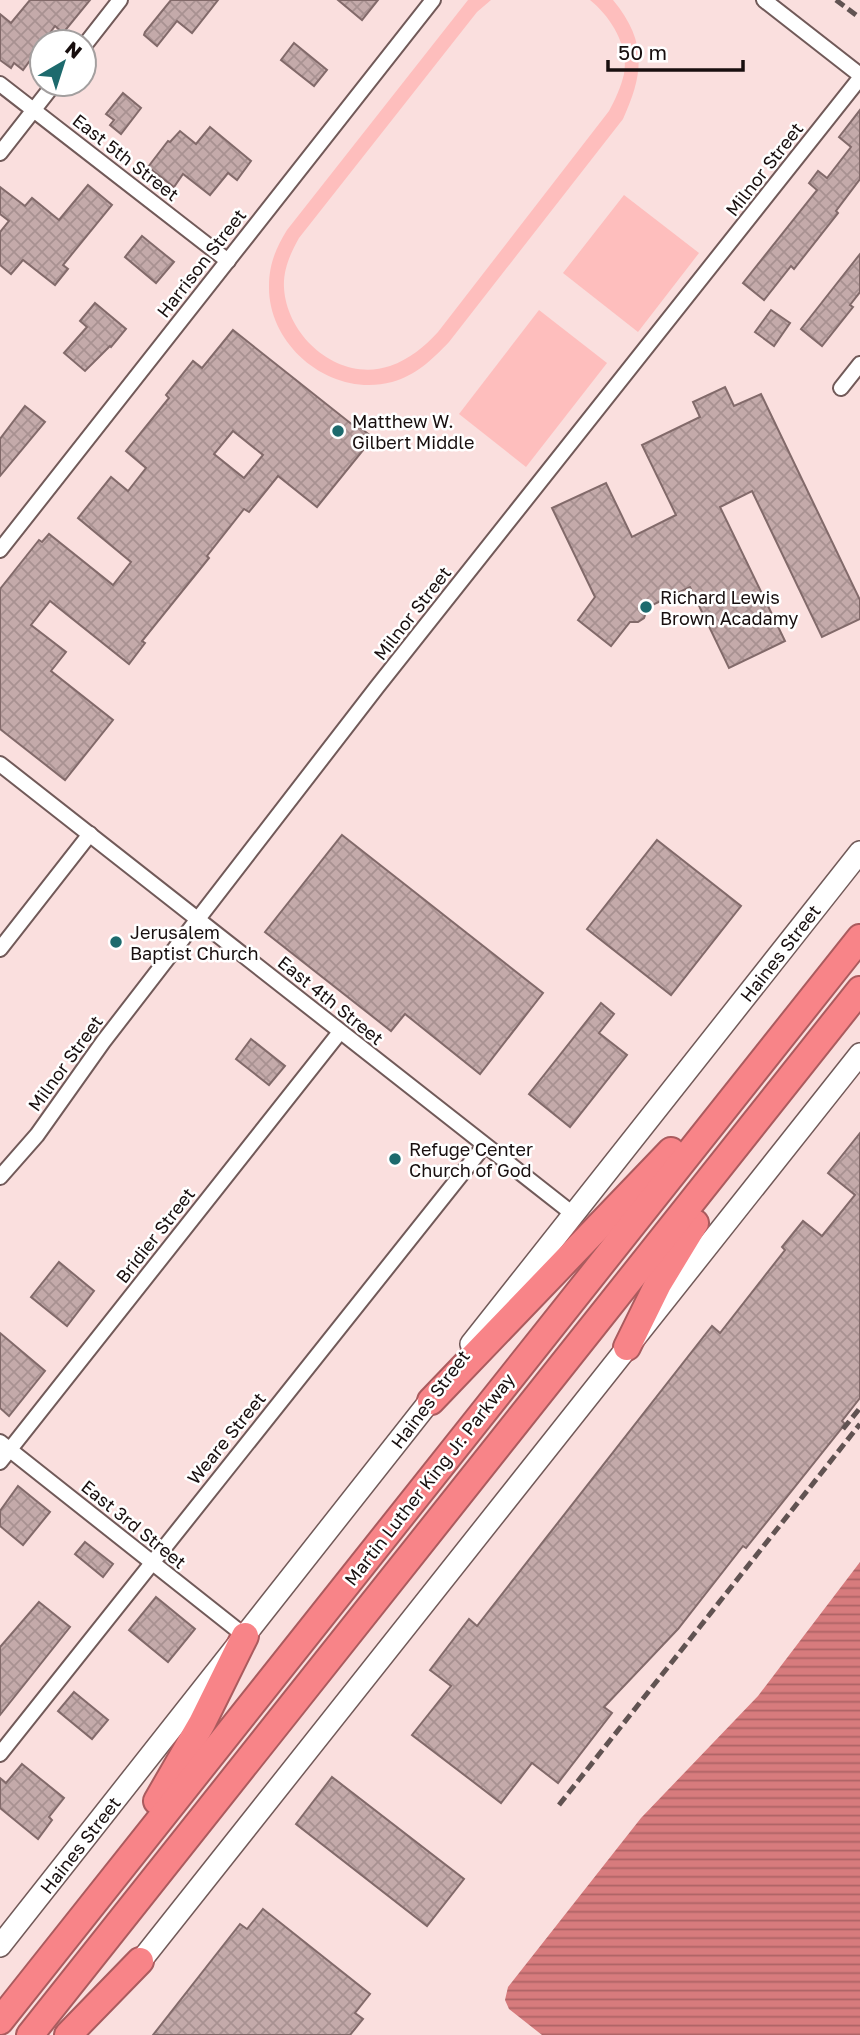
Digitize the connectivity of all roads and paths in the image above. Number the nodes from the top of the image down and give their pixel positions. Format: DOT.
graph roads {
  1 [pos="120,0"];
  2 [pos="433,0"];
  3 [pos="764,0"];
  4 [pos="98,28"];
  5 [pos="860,77"];
  6 [pos="0,84"];
  7 [pos="43,98"];
  8 [pos="33,110"];
  9 [pos="0,153"];
  10 [pos="228,261"];
  11 [pos="860,364"];
  12 [pos="841,388"];
  13 [pos="0,550"];
  14 [pos="0,764"];
  15 [pos="90,834"];
  16 [pos="860,852"];
  17 [pos="198,919"];
  18 [pos="860,932"];
  19 [pos="860,938"];
  20 [pos="0,949"];
  21 [pos="834,970"];
  22 [pos="860,990"];
  23 [pos="340,1032"];
  24 [pos="774,1044"];
  25 [pos="860,1054"];
  26 [pos="766,1112"];
  27 [pos="484,1146"];
  28 [pos="0,1177"];
  29 [pos="573,1214"];
  30 [pos="627,1347"];
  31 [pos="431,1401"];
  32 [pos="5,1445"];
  33 [pos="0,1462"];
  34 [pos="151,1563"];
  35 [pos="245,1636"];
  36 [pos="0,1754"];
  37 [pos="89,1909"];
  38 [pos="1,1945"];
  39 [pos="140,1961"];
  40 [pos="0,2021"];
  41 [pos="30,2035"];
  42 [pos="68,2035"];
  43 [pos="85,2035"];
  1 -- 4 [label="street"];
  2 -- 10 [label="street, Harrison Street"];
  3 -- 5 [label="street"];
  5 -- 17 [label="street, Milnor Street"];
  6 -- 8 [label="street, East 5th Street"];
  7 -- 8 [label="street"];
  8 -- 9 [label="street"];
  8 -- 10 [label="street, East 5th Street"];
  10 -- 13 [label="street, Harrison Street"];
  11 -- 12 [label="street"];
  14 -- 15 [label="street, East 4th Street"];
  15 -- 17 [label="street, East 4th Street"];
  15 -- 20 [label="street"];
  16 -- 29 [label="street, Haines Street"];
  17 -- 23 [label="street, East 4th Street"];
  17 -- 28 [label="street, Milnor Street"];
  18 -- 21 [label="highway"];
  19 -- 21 [label="highway, Martin Luther King Jr. Parkway"];
  21 -- 24 [label="highway, Martin Luther King Jr. Parkway"];
  22 -- 26 [label="highway, Martin Luther King Jr. Parkway"];
  23 -- 27 [label="street, East 4th Street"];
  23 -- 32 [label="street, Bridier Street"];
  24 -- 31 [label="highway"];
  24 -- 37 [label="highway, Martin Luther King Jr. Parkway"];
  25 -- 30 [label="street"];
  26 -- 30 [label="highway"];
  26 -- 41 [label="highway, Martin Luther King Jr. Parkway"];
  27 -- 29 [label="street, East 4th Street"];
  27 -- 34 [label="street, Weare Street"];
  29 -- 31 [label="street, Haines Street"];
  30 -- 39 [label="street"];
  31 -- 35 [label="street, Haines Street"];
  32 -- 33 [label="street, Bridier Street"];
  32 -- 34 [label="street, East 3rd Street"];
  34 -- 35 [label="street, East 3rd Street"];
  34 -- 36 [label="street, Weare Street"];
  35 -- 37 [label="highway"];
  35 -- 38 [label="street, Haines Street"];
  37 -- 40 [label="highway, Martin Luther King Jr. Parkway"];
  39 -- 42 [label="highway"];
  39 -- 43 [label="street"];
}
